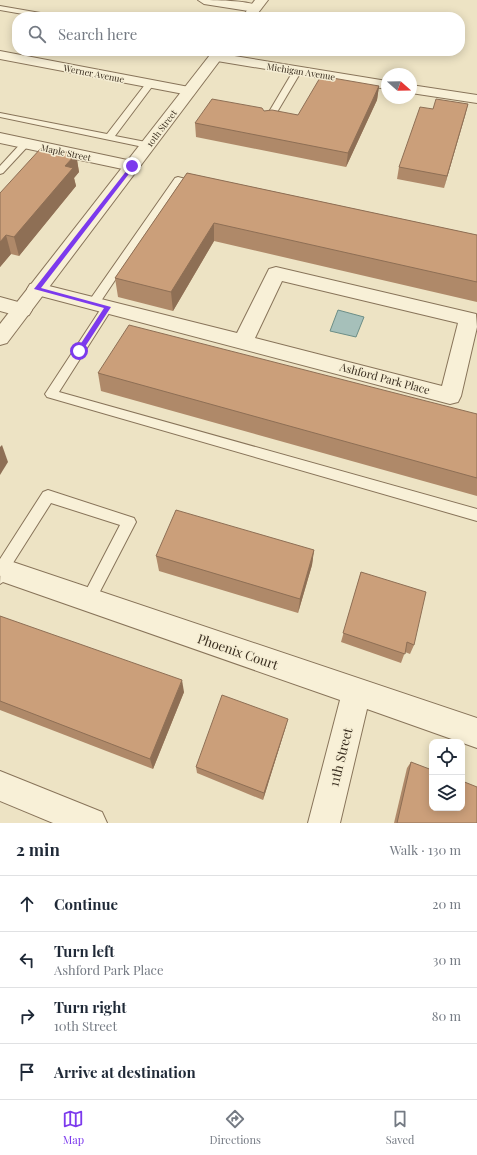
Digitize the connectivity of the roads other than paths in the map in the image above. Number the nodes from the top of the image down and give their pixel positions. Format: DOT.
graph roads {
  1 [pos="205,0"];
  2 [pos="0,8"];
  3 [pos="255,8"];
  4 [pos="23,12"];
  5 [pos="0,55"];
  6 [pos="216,56"];
  7 [pos="228,56"];
  8 [pos="298,70"];
  9 [pos="150,84"];
  10 [pos="381,84"];
  11 [pos="417,90"];
  12 [pos="189,91"];
  13 [pos="477,100"];
  14 [pos="0,115"];
  15 [pos="267,122"];
  16 [pos="0,138"];
  17 [pos="109,138"];
  18 [pos="26,143"];
  19 [pos="148,145"];
  20 [pos="132,166"];
  21 [pos="0,171"];
  22 [pos="208,187"];
  23 [pos="37,289"];
  24 [pos="0,304"];
  25 [pos="100,305"];
  26 [pos="22,310"];
  27 [pos="473,320"];
  28 [pos="0,338"];
  29 [pos="243,341"];
  30 [pos="477,515"];
  31 [pos="0,571"];
  32 [pos="88,600"];
  33 [pos="357,691"];
  34 [pos="477,733"];
  35 [pos="0,786"];
  36 [pos="89,823"];
  37 [pos="324,823"];
  1 -- 3 [label="street"];
  2 -- 4 [label="lane"];
  5 -- 9 [label="street, Werner Avenue"];
  6 -- 12 [label="street, 10th Street"];
  7 -- 8 [label="street, Michigan Avenue"];
  8 -- 10 [label="street, Michigan Avenue"];
  8 -- 15 [label="lane"];
  9 -- 12 [label="street, Werner Avenue"];
  9 -- 17 [label="lane"];
  11 -- 13 [label="street"];
  12 -- 19 [label="street, 10th Street"];
  14 -- 17 [label="lane"];
  16 -- 18 [label="street, Maple Street"];
  17 -- 19 [label="lane"];
  18 -- 20 [label="street, Maple Street"];
  18 -- 21 [label="lane"];
  19 -- 20 [label="street, 10th Street"];
  20 -- 23 [label="street, 10th Street"];
  22 -- 25 [label="lane"];
  23 -- 25 [label="street, Ashford Park Place"];
  23 -- 26 [label="street, 10th Street"];
  24 -- 26 [label="street"];
  25 -- 29 [label="street, Ashford Park Place"];
  25 -- 30 [label="lane"];
  26 -- 28 [label="street, 10th Street"];
  27 -- 29 [label="street, Ashford Park Place"];
  27 -- 29 [label="street, Ashford Park Place"];
  31 -- 32 [label="street, Phoenix Court"];
  31 -- 32 [label="lane"];
  32 -- 33 [label="street, Phoenix Court"];
  33 -- 34 [label="street, Phoenix Court"];
  33 -- 37 [label="street, 11th Street"];
  35 -- 36 [label="street"];
}
